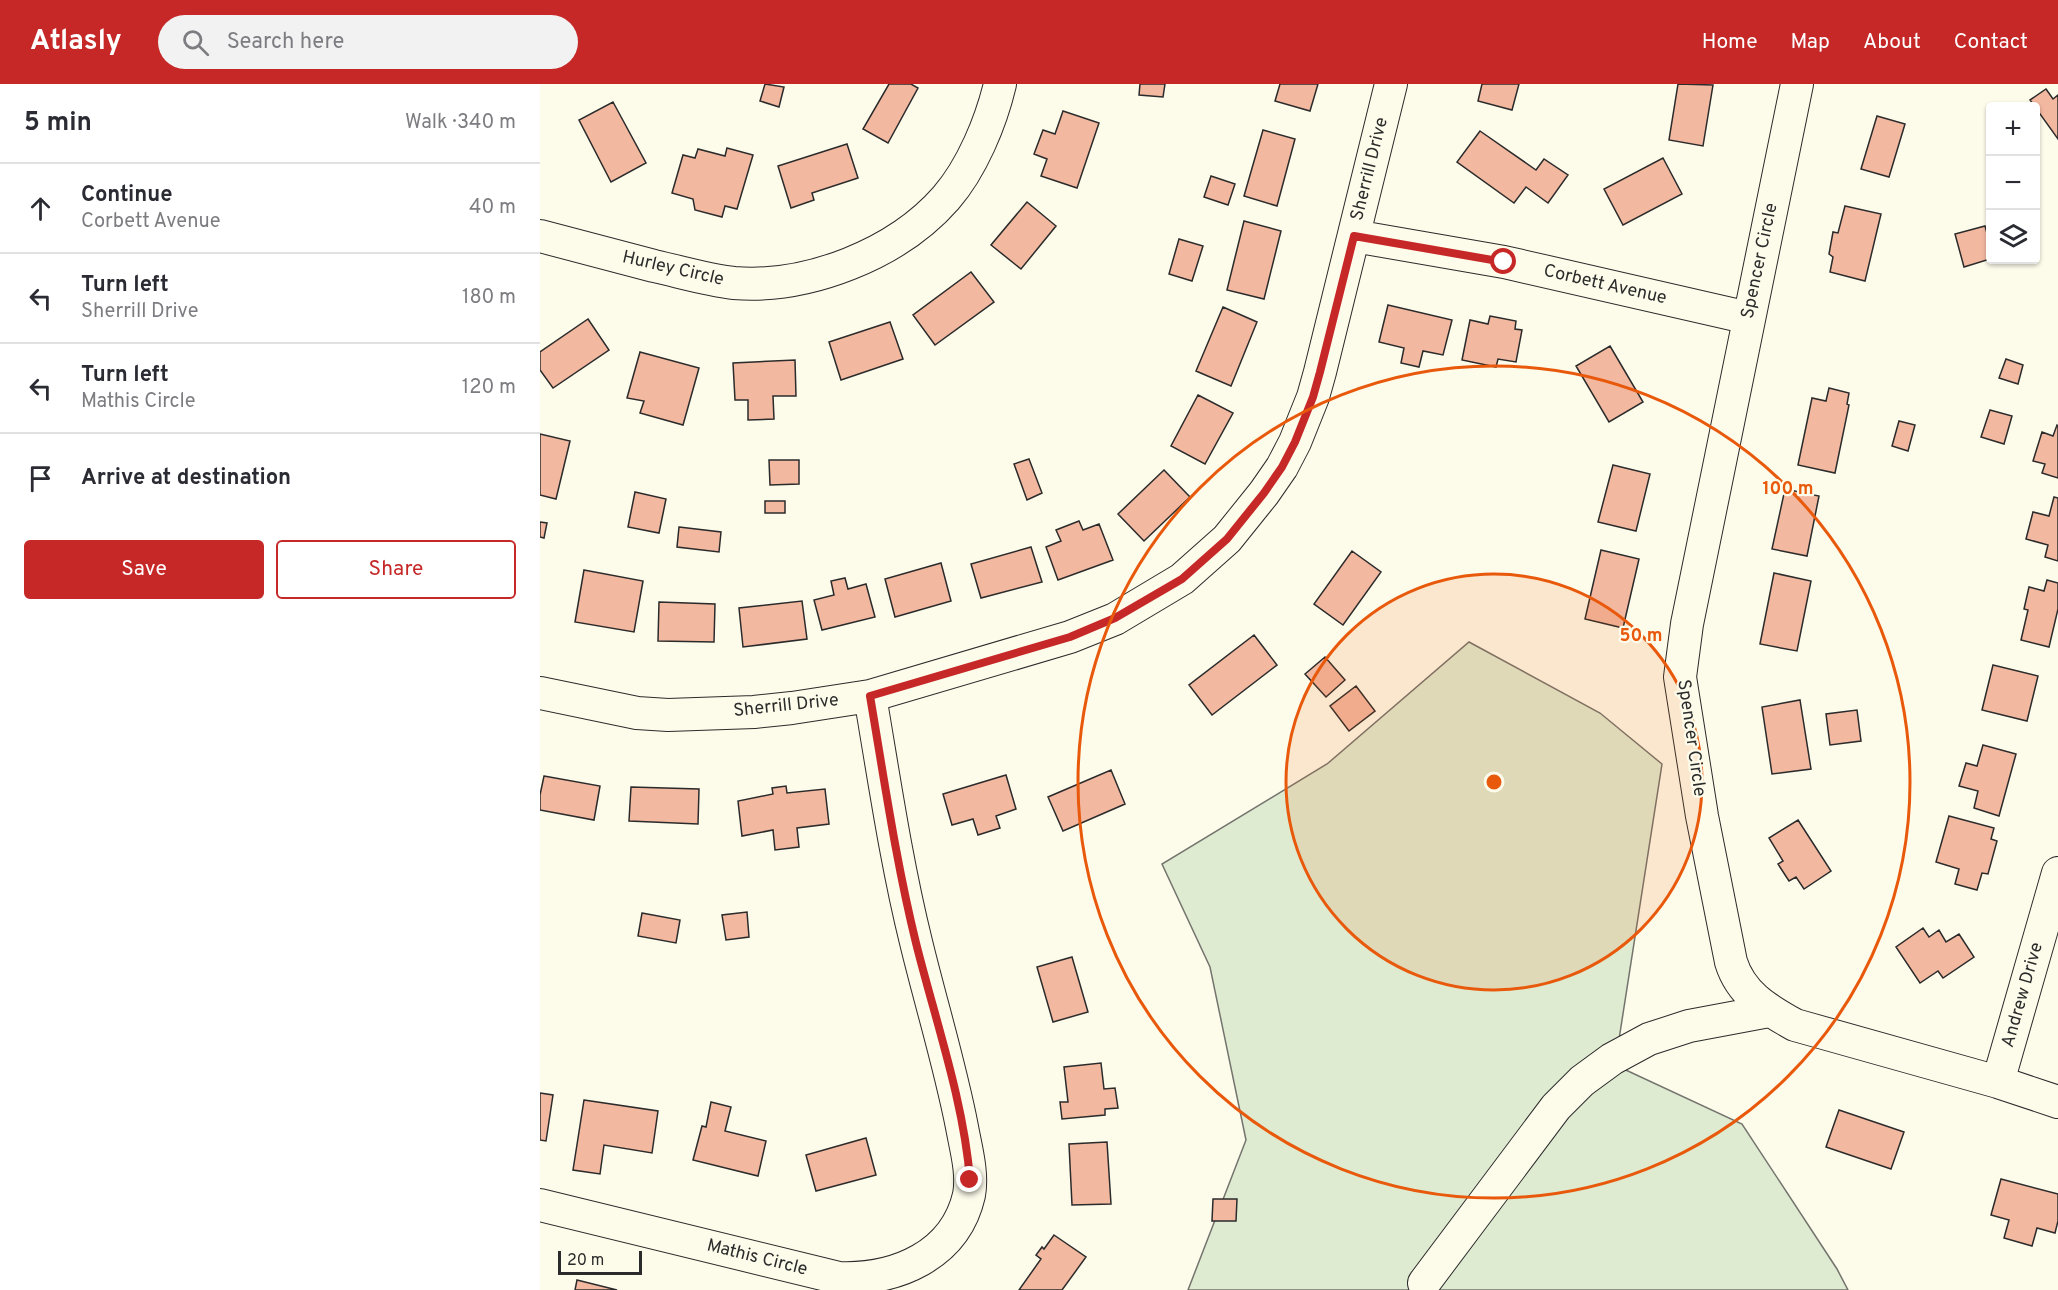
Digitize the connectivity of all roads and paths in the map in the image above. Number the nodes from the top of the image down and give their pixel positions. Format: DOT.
graph roads {
  1 [pos="1000,84"];
  2 [pos="1391,84"];
  3 [pos="1797,84"];
  4 [pos="540,236"];
  5 [pos="1354,236"];
  6 [pos="1749,318"];
  7 [pos="540,693"];
  8 [pos="870,696"];
  9 [pos="2058,873"];
  10 [pos="1769,1011"];
  11 [pos="1998,1082"];
  12 [pos="2058,1101"];
  13 [pos="540,1204"];
  14 [pos="1424,1283"];
  1 -- 4 [label="street, Hurley Circle"];
  2 -- 5 [label="street, Sherrill Drive"];
  3 -- 6 [label="street, Spencer Circle"];
  5 -- 6 [label="street, Corbett Avenue"];
  5 -- 8 [label="street, Sherrill Drive"];
  6 -- 10 [label="street, Spencer Circle"];
  7 -- 8 [label="street, Sherrill Drive"];
  8 -- 13 [label="street, Mathis Circle"];
  9 -- 11 [label="street, Andrew Drive"];
  10 -- 11 [label="street, Spencer Circle"];
  10 -- 14 [label="street"];
  11 -- 12 [label="street, Spencer Circle"];
}
